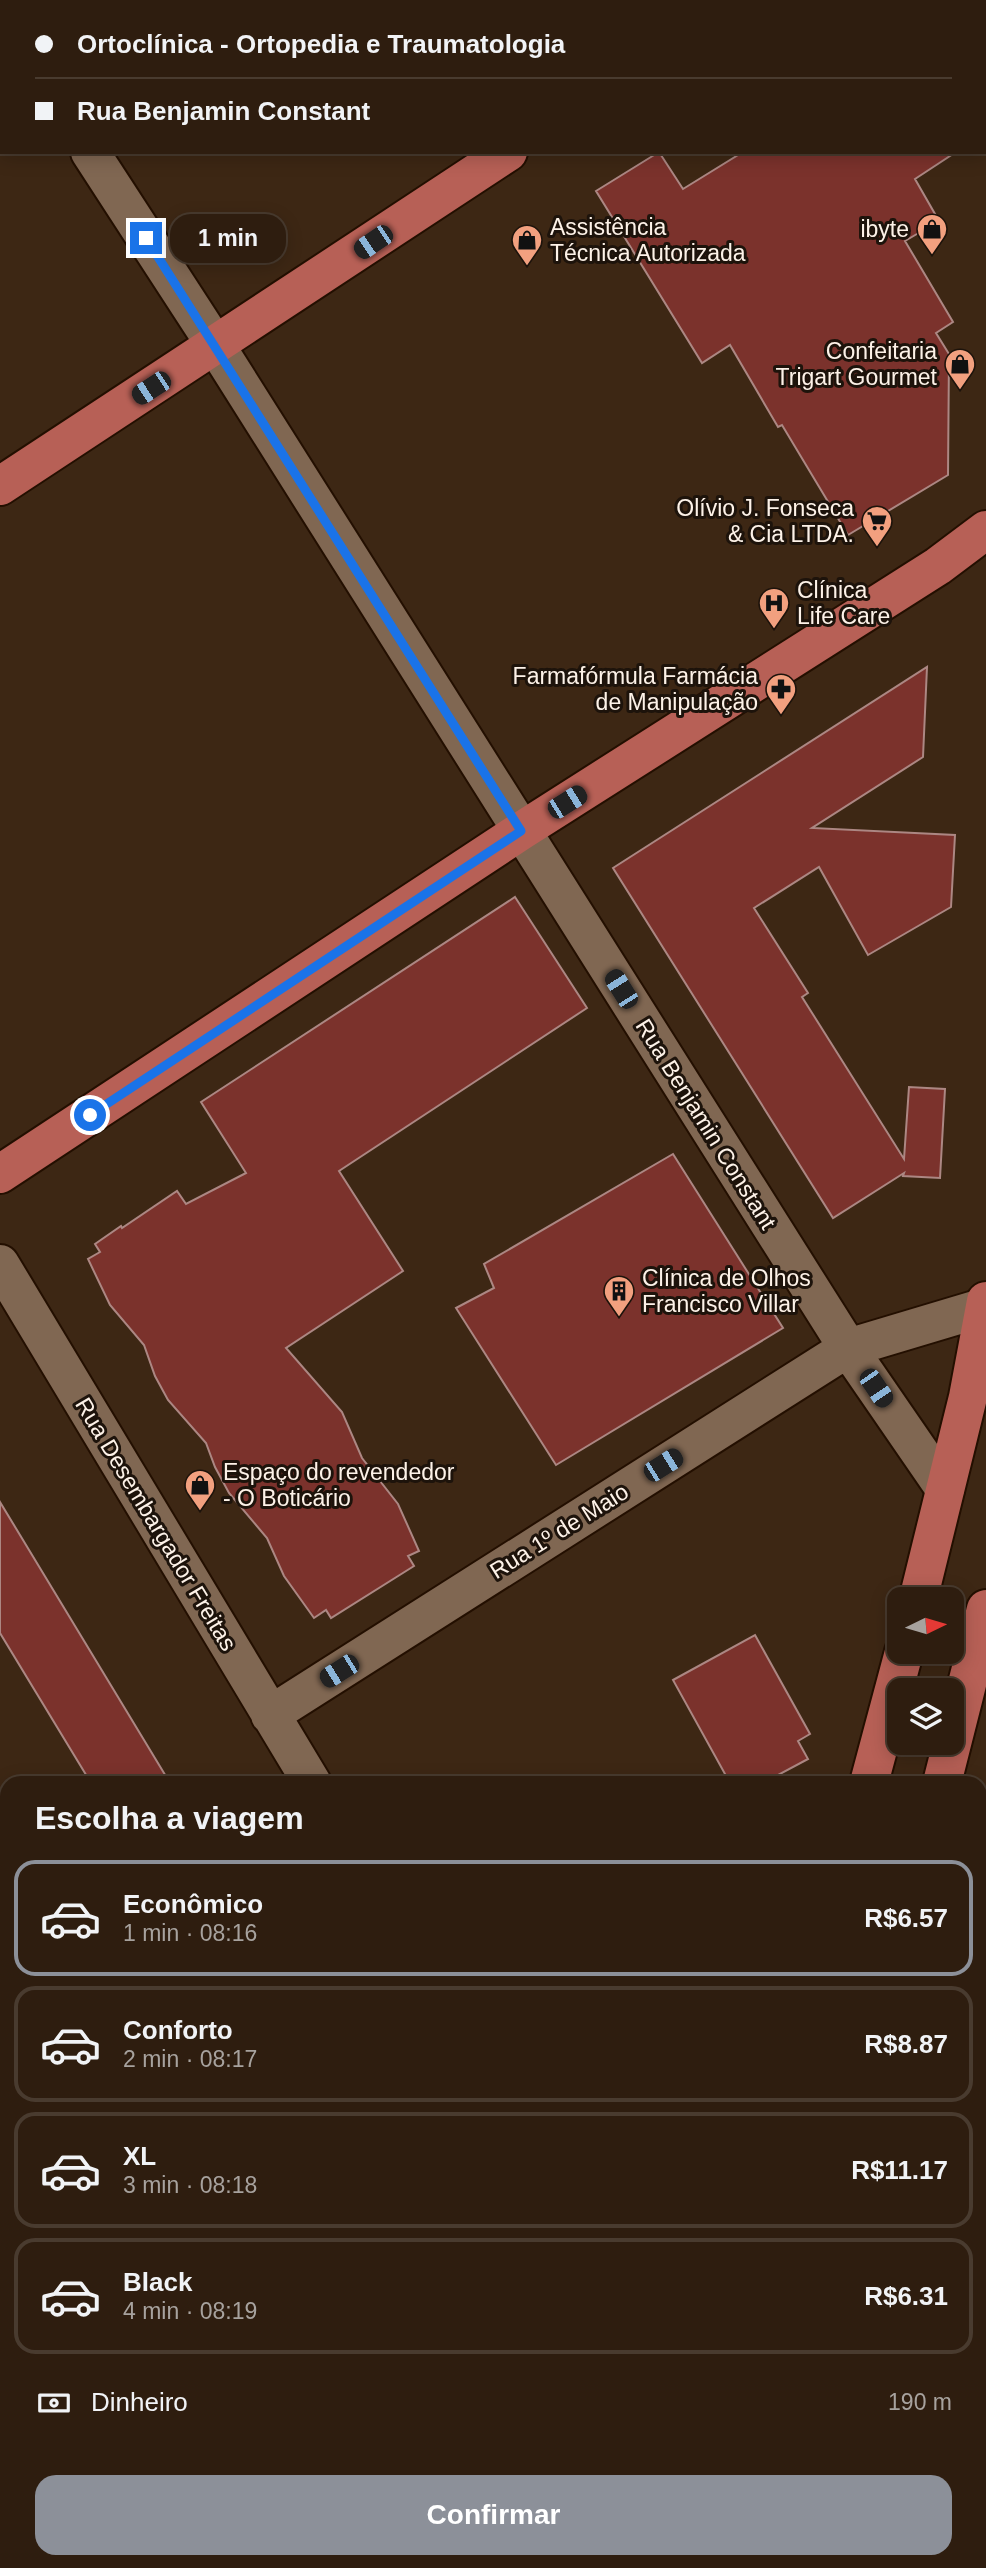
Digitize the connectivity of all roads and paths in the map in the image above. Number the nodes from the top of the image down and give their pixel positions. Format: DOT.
graph roads {
  1 [pos="91,154"];
  2 [pos="505,154"];
  3 [pos="216,346"];
  4 [pos="0,486"];
  5 [pos="986,530"];
  6 [pos="521,831"];
  7 [pos="0,1174"];
  8 [pos="0,1264"];
  9 [pos="986,1301"];
  10 [pos="986,1307"];
  11 [pos="848,1348"];
  12 [pos="945,1489"];
  13 [pos="921,1587"];
  14 [pos="986,1609"];
  15 [pos="901,1664"];
  16 [pos="270,1715"];
  17 [pos="308,1776"];
  18 [pos="871,1776"];
  19 [pos="944,1776"];
  1 -- 3 [label="street, Rua Benjamin Constant"];
  2 -- 3 [label="main road"];
  3 -- 4 [label="main road"];
  3 -- 6 [label="street, Rua Benjamin Constant"];
  5 -- 6 [label="main road"];
  6 -- 7 [label="main road"];
  6 -- 11 [label="street, Rua Benjamin Constant"];
  8 -- 16 [label="street, Rua Desembargador Freitas"];
  9 -- 10 [label="main road"];
  10 -- 11 [label="street, Rua 1º de Maio"];
  10 -- 12 [label="main road"];
  11 -- 12 [label="street, Rua Benjamin Constant"];
  11 -- 16 [label="street, Rua 1º de Maio"];
  12 -- 13 [label="main road"];
  14 -- 19 [label="main road"];
  15 -- 18 [label="main road"];
  16 -- 17 [label="street, Rua Desembargador Freitas"];
}
